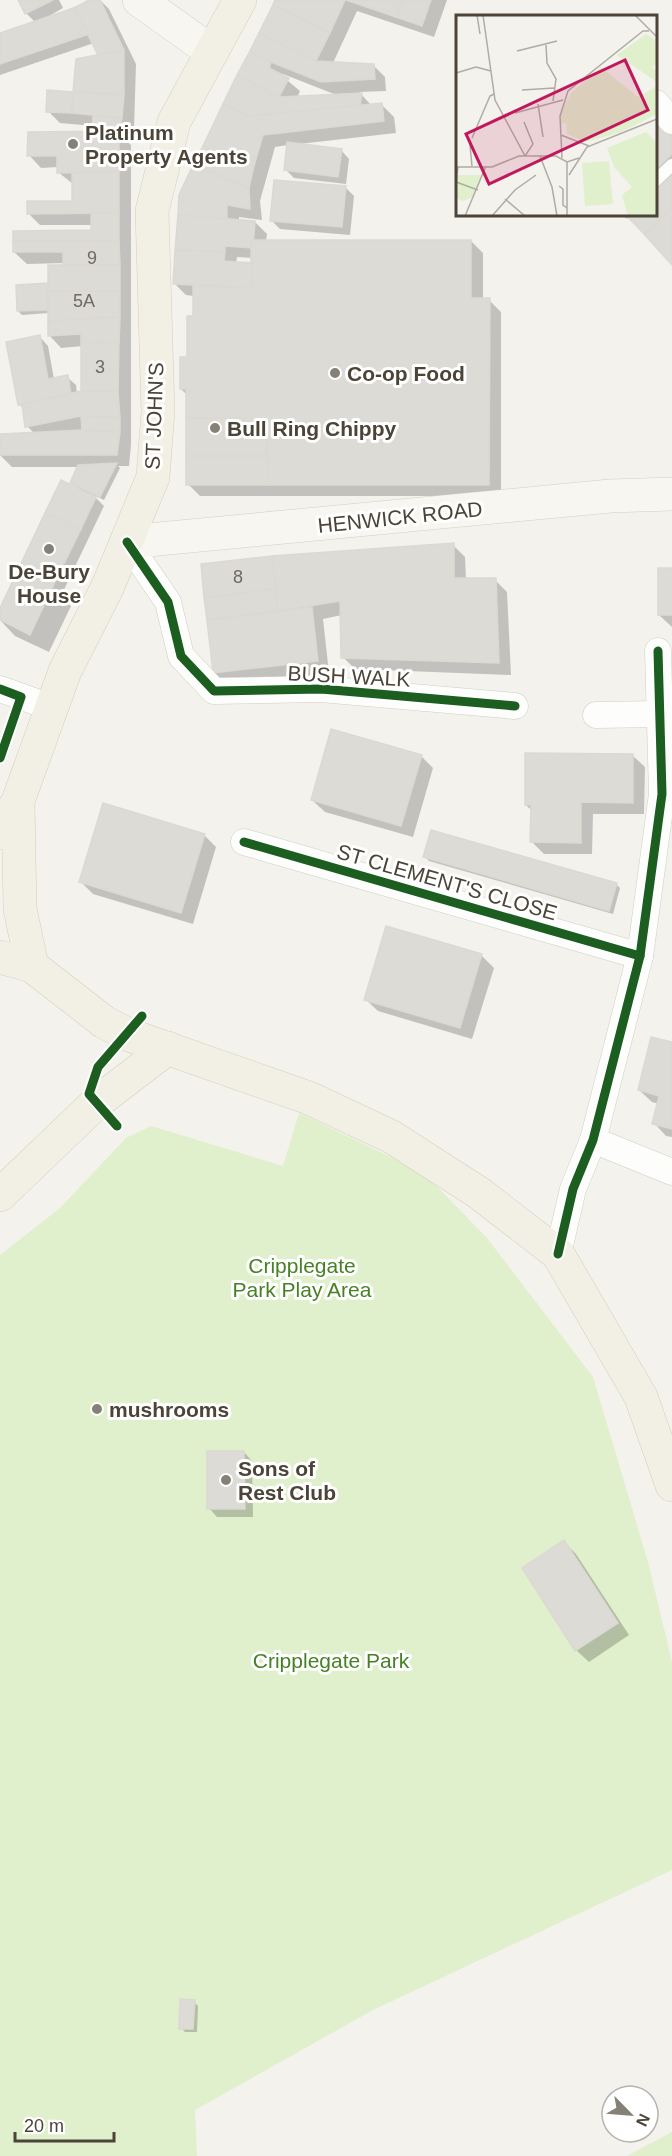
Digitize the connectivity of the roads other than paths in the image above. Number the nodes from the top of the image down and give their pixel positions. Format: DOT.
graph roads {
  1 [pos="139,0"];
  2 [pos="240,0"];
  3 [pos="212,52"];
  4 [pos="657,104"];
  5 [pos="672,121"];
  6 [pos="672,165"];
  7 [pos="657,179"];
  8 [pos="672,494"];
  9 [pos="128,542"];
  10 [pos="658,651"];
  11 [pos="0,690"];
  12 [pos="515,706"];
  13 [pos="50,707"];
  14 [pos="660,714"];
  15 [pos="596,715"];
  16 [pos="18,801"];
  17 [pos="0,833"];
  18 [pos="244,842"];
  19 [pos="640,956"];
  20 [pos="0,957"];
  21 [pos="32,966"];
  22 [pos="168,1048"];
  23 [pos="593,1140"];
  24 [pos="672,1172"];
  25 [pos="0,1195"];
  26 [pos="558,1254"];
  27 [pos="672,1485"];
  1 -- 3 [label="main road"];
  2 -- 3 [label="main road, ST JOHN'S"];
  3 -- 9 [label="main road, ST JOHN'S"];
  4 -- 5 [label="street"];
  6 -- 7 [label="lane"];
  8 -- 9 [label="main road, HENWICK ROAD"];
  9 -- 12 [label="street, BUSH WALK"];
  9 -- 13 [label="main road, ST JOHN'S"];
  10 -- 14 [label="street"];
  11 -- 13 [label="street"];
  13 -- 16 [label="main road, ST JOHN'S"];
  14 -- 15 [label="street"];
  14 -- 19 [label="street"];
  16 -- 17 [label="main road, ST JOHN'S"];
  16 -- 21 [label="main road, ST JOHN'S"];
  18 -- 19 [label="street, ST CLEMENT'S CLOSE"];
  19 -- 23 [label="street"];
  20 -- 21 [label="main road"];
  21 -- 22 [label="main road"];
  22 -- 25 [label="main road"];
  22 -- 26 [label="main road"];
  23 -- 24 [label="street"];
  23 -- 26 [label="street"];
  26 -- 27 [label="main road"];
}
